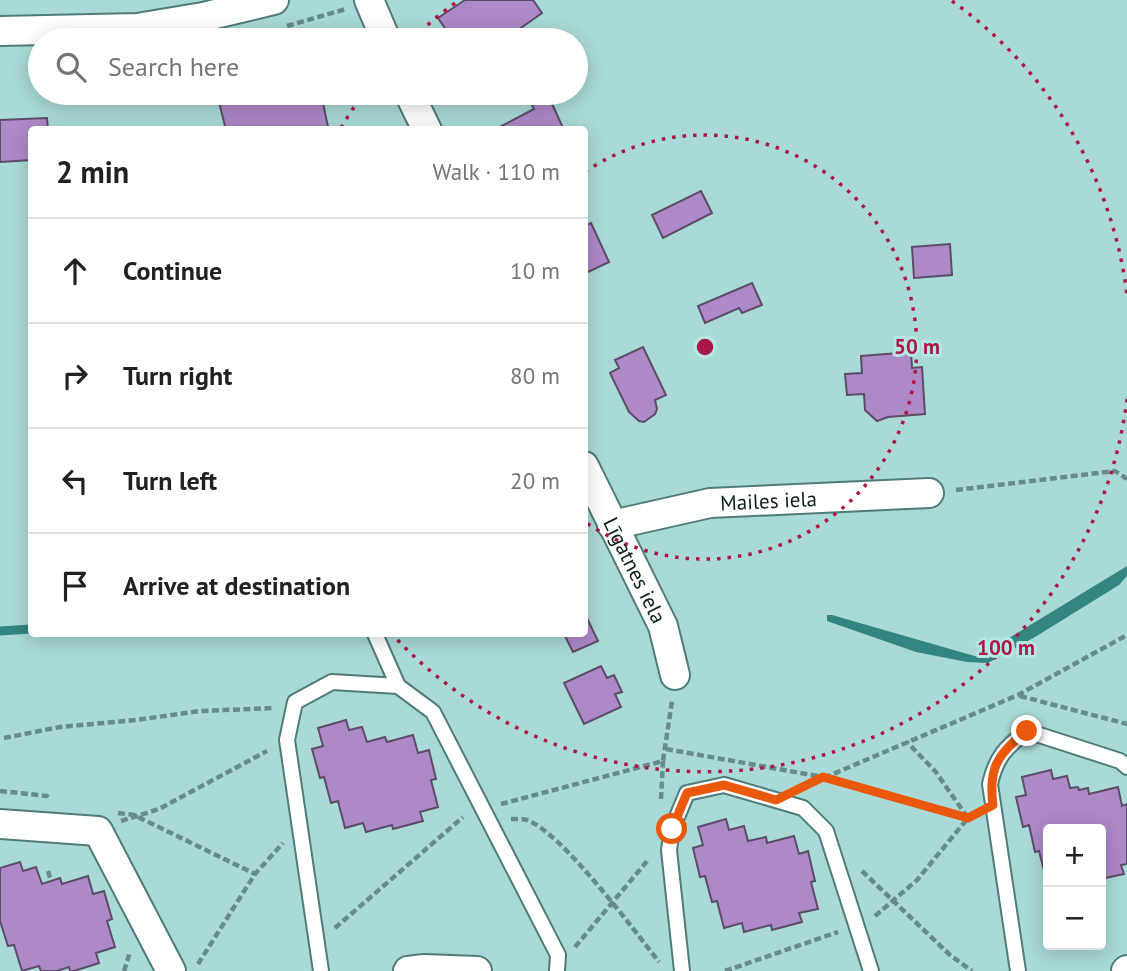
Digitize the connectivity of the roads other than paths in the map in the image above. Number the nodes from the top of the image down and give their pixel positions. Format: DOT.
graph roads {
  1 [pos="274,0"];
  2 [pos="369,1"];
  3 [pos="137,28"];
  4 [pos="381,28"];
  5 [pos="28,30"];
  6 [pos="0,31"];
  7 [pos="416,105"];
  8 [pos="425,126"];
  9 [pos="588,474"];
  10 [pos="929,493"];
  11 [pos="612,525"];
  12 [pos="376,637"];
  13 [pos="675,676"];
  14 [pos="398,686"];
  15 [pos="1127,767"];
  16 [pos="0,824"];
  17 [pos="171,971"];
  18 [pos="321,971"];
  19 [pos="408,971"];
  20 [pos="477,971"];
  21 [pos="556,971"];
  22 [pos="682,971"];
  23 [pos="871,971"];
  24 [pos="1018,971"];
  1 -- 3 [label="street"];
  2 -- 4 [label="street"];
  5 -- 6 [label="street"];
  7 -- 8 [label="street"];
  9 -- 11 [label="street, Līgatnes iela"];
  10 -- 11 [label="street, Mailes iela"];
  11 -- 13 [label="street, Līgatnes iela"];
  12 -- 14 [label="lane"];
  14 -- 18 [label="lane"];
  14 -- 21 [label="lane"];
  15 -- 24 [label="lane"];
  16 -- 17 [label="street"];
  19 -- 20 [label="street"];
  22 -- 23 [label="lane"];
}
